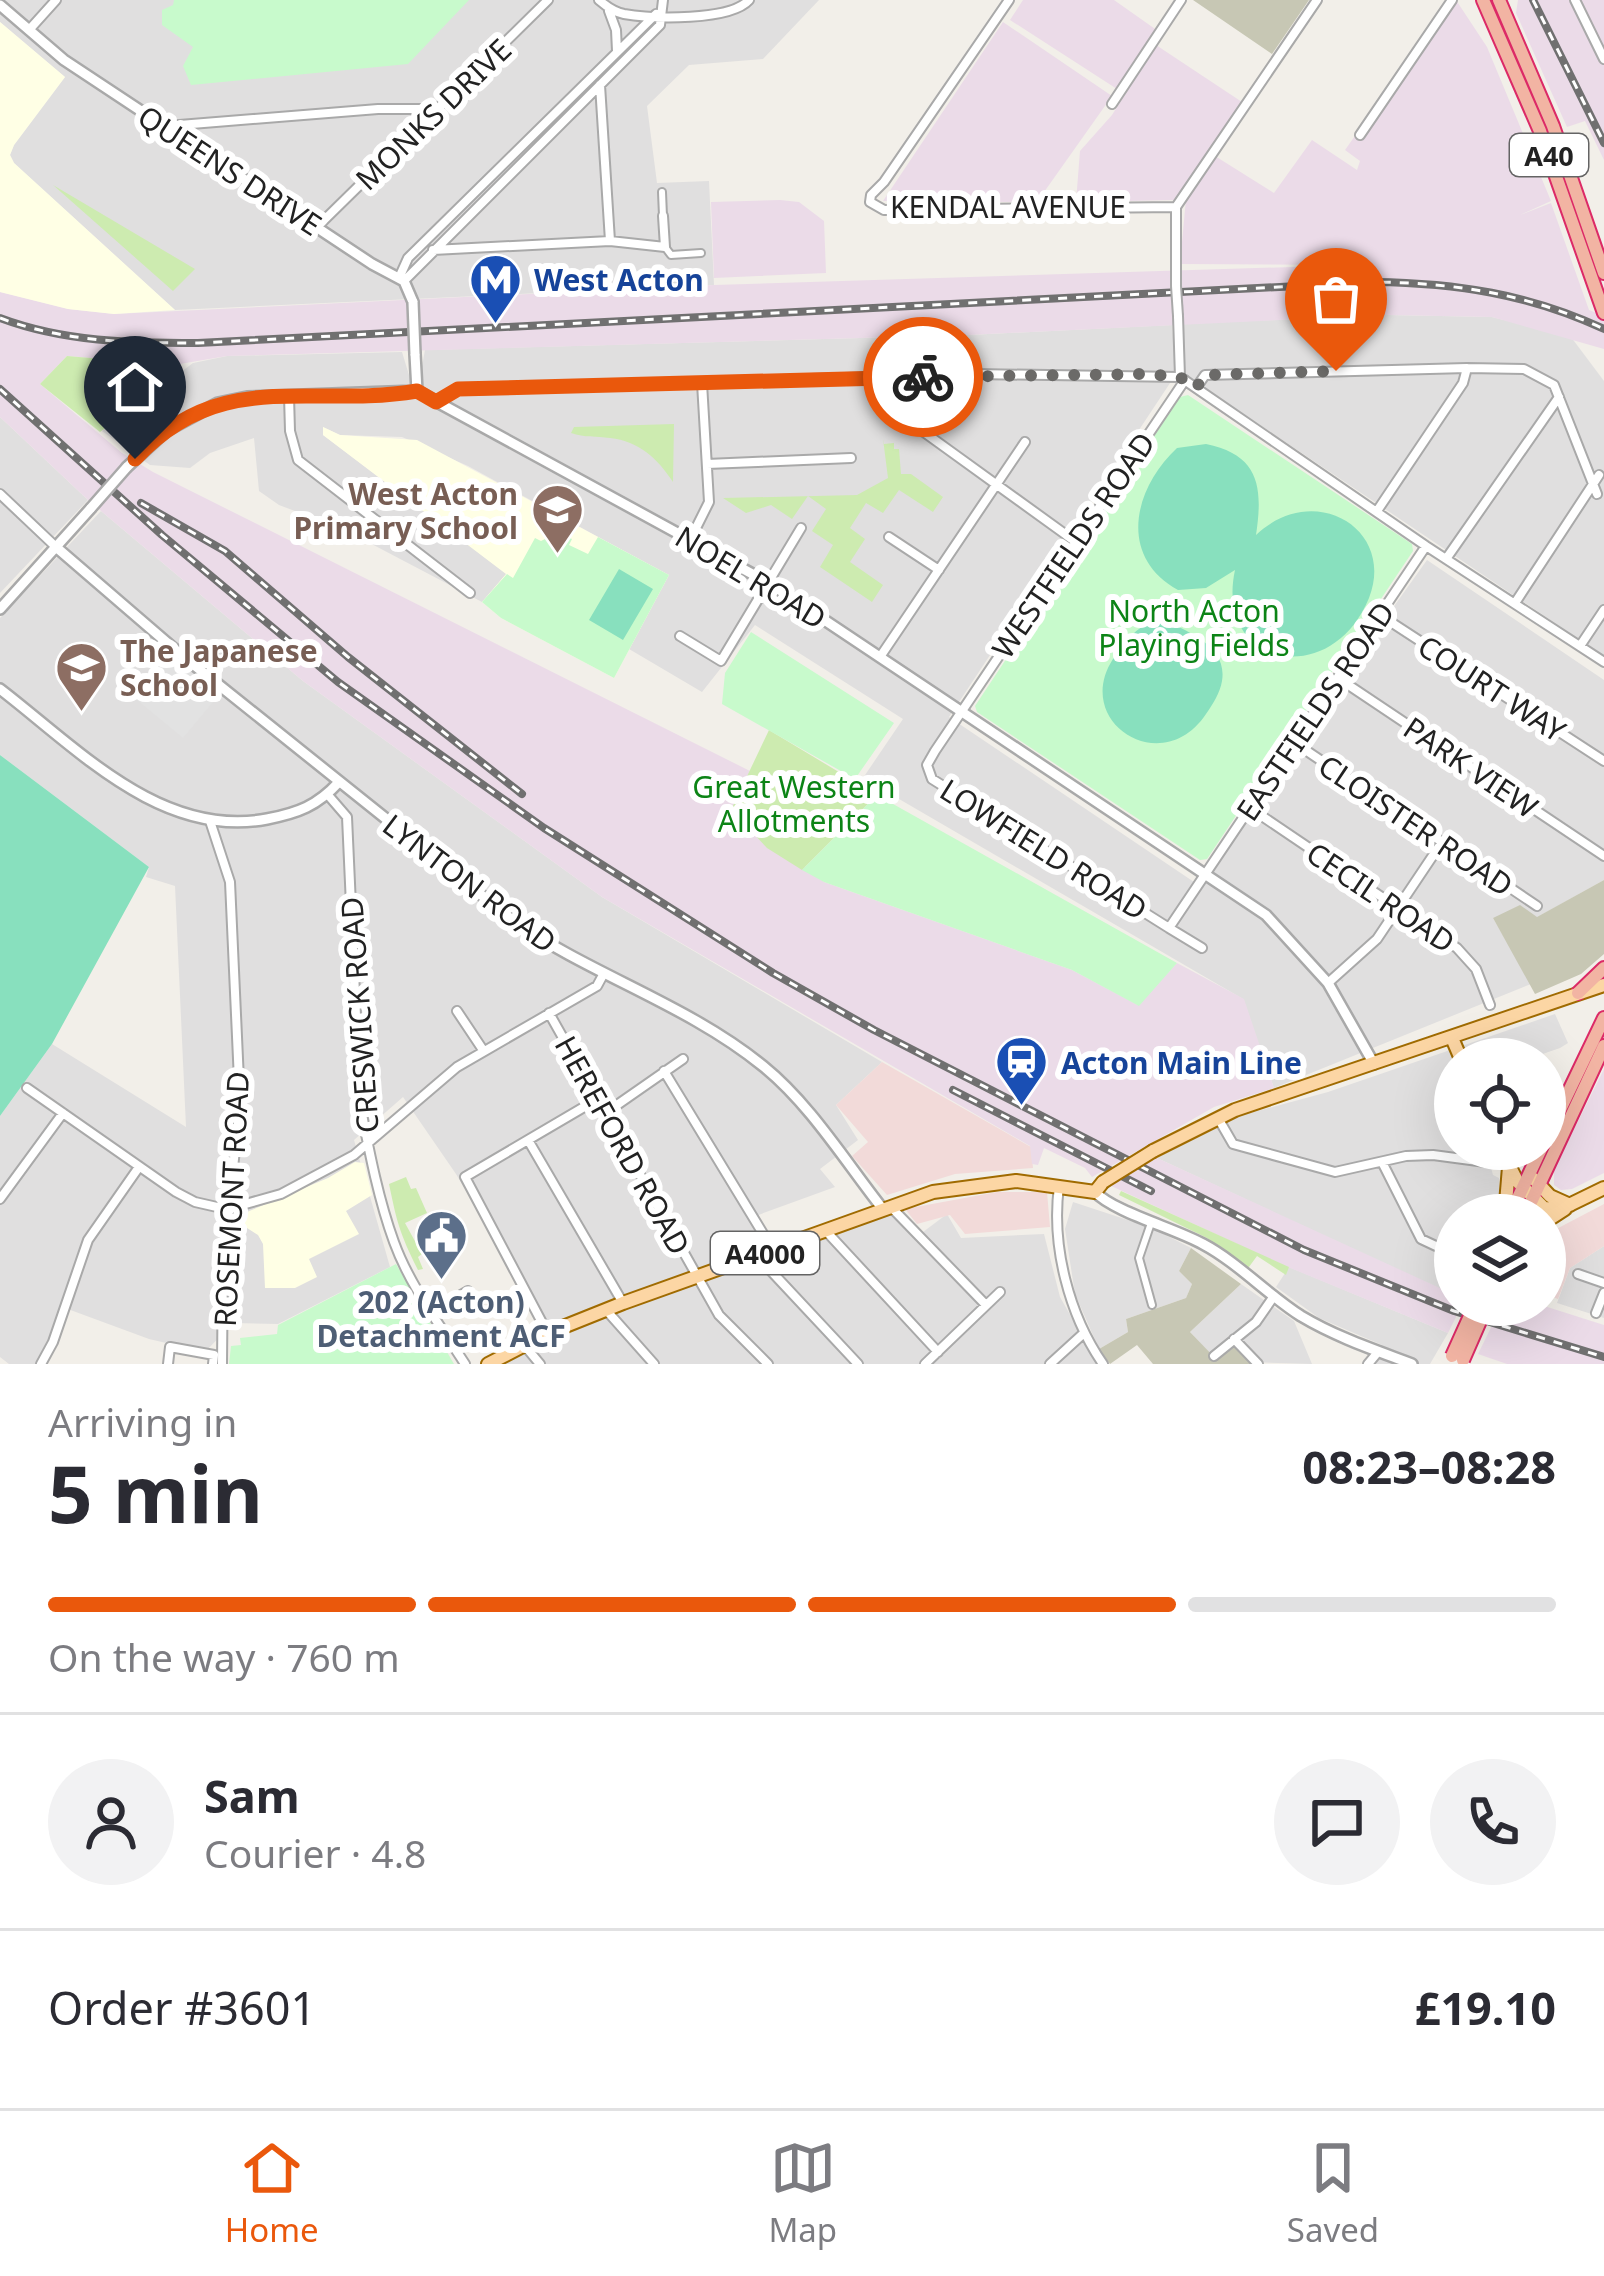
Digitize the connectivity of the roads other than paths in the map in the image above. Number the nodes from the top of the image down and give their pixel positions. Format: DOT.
graph roads {
  1 [pos="56,0"];
  2 [pos="548,0"];
  3 [pos="663,0"];
  4 [pos="749,0"];
  5 [pos="1009,0"];
  6 [pos="1181,0"];
  7 [pos="1317,0"];
  8 [pos="1489,0"];
  9 [pos="1575,0"];
  10 [pos="1454,1"];
  11 [pos="602,2"];
  12 [pos="0,5"];
  13 [pos="660,14"];
  14 [pos="29,30"];
  15 [pos="617,51"];
  16 [pos="1604,59"];
  17 [pos="601,68"];
  18 [pos="609,76"];
  19 [pos="600,85"];
  20 [pos="1112,104"];
  21 [pos="440,109"];
  22 [pos="165,127"];
  23 [pos="1360,135"];
  24 [pos="662,192"];
  25 [pos="1176,207"];
  26 [pos="663,216"];
  27 [pos="317,227"];
  28 [pos="610,242"];
  29 [pos="665,248"];
  30 [pos="431,250"];
  31 [pos="701,254"];
  32 [pos="1604,273"];
  33 [pos="402,279"];
  34 [pos="1604,313"];
  35 [pos="1467,368"];
  36 [pos="1205,375"];
  37 [pos="912,377"];
  38 [pos="1186,377"];
  39 [pos="703,383"];
  40 [pos="1196,388"];
  41 [pos="417,391"];
  42 [pos="289,396"];
  43 [pos="1559,397"];
  44 [pos="436,402"];
  45 [pos="1025,442"];
  46 [pos="851,458"];
  47 [pos="707,464"];
  48 [pos="1596,478"];
  49 [pos="997,485"];
  50 [pos="0,494"];
  51 [pos="1597,494"];
  52 [pos="1376,511"];
  53 [pos="801,528"];
  54 [pos="889,537"];
  55 [pos="690,539"];
  56 [pos="1076,542"];
  57 [pos="56,547"];
  58 [pos="1426,547"];
  59 [pos="1446,559"];
  60 [pos="939,570"];
  61 [pos="769,583"];
  62 [pos="470,593"];
  63 [pos="1515,603"];
  64 [pos="0,609"];
  65 [pos="1604,610"];
  66 [pos="1380,615"];
  67 [pos="680,636"];
  68 [pos="1580,646"];
  69 [pos="880,657"];
  70 [pos="1604,662"];
  71 [pos="1338,678"];
  72 [pos="0,689"];
  73 [pos="963,711"];
  74 [pos="1294,743"];
  75 [pos="1604,761"];
  76 [pos="339,782"];
  77 [pos="328,795"];
  78 [pos="1250,808"];
  79 [pos="210,821"];
  80 [pos="1442,842"];
  81 [pos="1604,856"];
  82 [pos="1205,874"];
  83 [pos="1537,906"];
  84 [pos="1399,908"];
  85 [pos="1169,928"];
  86 [pos="1202,949"];
  87 [pos="1604,968"];
  88 [pos="603,975"];
  89 [pos="1328,983"];
  90 [pos="1604,985"];
  91 [pos="1578,994"];
  92 [pos="1490,1005"];
  93 [pos="457,1011"];
  94 [pos="549,1013"];
  95 [pos="1604,1018"];
  96 [pos="1452,1038"];
  97 [pos="1434,1044"];
  98 [pos="1604,1046"];
  99 [pos="483,1050"];
  100 [pos="682,1059"];
  101 [pos="1374,1064"];
  102 [pos="664,1071"];
  103 [pos="27,1088"];
  104 [pos="1566,1097"];
  105 [pos="596,1100"];
  106 [pos="62,1113"];
  107 [pos="604,1114"];
  108 [pos="1217,1117"];
  109 [pos="528,1141"];
  110 [pos="368,1145"];
  111 [pos="1434,1155"];
  112 [pos="1382,1162"];
  113 [pos="139,1167"];
  114 [pos="1510,1170"];
  115 [pos="1530,1172"];
  116 [pos="1538,1185"];
  117 [pos="1059,1186"];
  118 [pos="1099,1187"];
  119 [pos="1604,1188"];
  120 [pos="1527,1194"];
  121 [pos="0,1198"];
  122 [pos="1571,1205"];
  123 [pos="230,1206"];
  124 [pos="1566,1206"];
  125 [pos="886,1207"];
  126 [pos="1566,1208"];
  127 [pos="1153,1220"];
  128 [pos="824,1230"];
  129 [pos="1434,1245"];
  130 [pos="773,1250"];
  131 [pos="757,1256"];
  132 [pos="1578,1274"];
  133 [pos="697,1276"];
  134 [pos="1604,1282"];
  135 [pos="468,1291"];
  136 [pos="1000,1292"];
  137 [pos="1604,1294"];
  138 [pos="1274,1296"];
  139 [pos="622,1303"];
  140 [pos="986,1305"];
  141 [pos="1152,1305"];
  142 [pos="606,1309"];
  143 [pos="431,1312"];
  144 [pos="1596,1313"];
  145 [pos="1468,1326"];
  146 [pos="1475,1326"];
  147 [pos="548,1333"];
  148 [pos="1084,1333"];
  149 [pos="1234,1339"];
  150 [pos="524,1345"];
  151 [pos="938,1352"];
  152 [pos="1378,1352"];
  153 [pos="1214,1356"];
  154 [pos="1456,1361"];
  155 [pos="40,1364"];
  156 [pos="168,1364"];
  157 [pos="218,1364"];
  158 [pos="465,1364"];
  159 [pos="488,1364"];
  160 [pos="540,1364"];
  161 [pos="654,1364"];
  162 [pos="769,1364"];
  163 [pos="858,1364"];
  164 [pos="925,1364"];
  165 [pos="1050,1364"];
  166 [pos="1103,1364"];
  167 [pos="1258,1364"];
  168 [pos="1368,1364"];
  169 [pos="1412,1364"];
  1 -- 14 [label="street"];
  2 -- 21 [label="street, MONKS DRIVE"];
  3 -- 13 [label="street"];
  4 -- 13 [label="street"];
  5 -- 25 [label="street, KENDAL AVENUE"];
  6 -- 20 [label="street"];
  7 -- 25 [label="street"];
  8 -- 32 [label="highway, A40"];
  8 -- 34 [label="highway, A40"];
  9 -- 16 [label="street"];
  10 -- 23 [label="street"];
  11 -- 13 [label="street"];
  11 -- 15 [label="street"];
  12 -- 14 [label="street, QUEENS DRIVE"];
  13 -- 15 [label="street"];
  13 -- 18 [label="street"];
  14 -- 22 [label="street, QUEENS DRIVE"];
  15 -- 17 [label="street"];
  17 -- 18 [label="street"];
  17 -- 33 [label="street"];
  18 -- 19 [label="street"];
  19 -- 28 [label="street"];
  19 -- 30 [label="street"];
  21 -- 22 [label="street"];
  21 -- 27 [label="street, MONKS DRIVE"];
  22 -- 27 [label="street, QUEENS DRIVE"];
  24 -- 26 [label="street"];
  25 -- 38 [label="street, bridge"];
  26 -- 29 [label="street"];
  27 -- 33 [label="street, QUEENS DRIVE"];
  28 -- 29 [label="street"];
  28 -- 30 [label="street"];
  29 -- 31 [label="street"];
  30 -- 33 [label="street"];
  33 -- 41 [label="street, bridge"];
  35 -- 36 [label="street"];
  35 -- 43 [label="street"];
  35 -- 52 [label="street"];
  36 -- 38 [label="street"];
  36 -- 40 [label="street"];
  37 -- 38 [label="street"];
  37 -- 39 [label="street"];
  37 -- 49 [label="street"];
  38 -- 40 [label="street"];
  38 -- 56 [label="street, WESTFIELDS ROAD"];
  39 -- 44 [label="street"];
  39 -- 47 [label="street"];
  40 -- 52 [label="street"];
  41 -- 42 [label="street"];
  41 -- 44 [label="street, NOEL ROAD"];
  42 -- 57 [label="street, bridge"];
  42 -- 62 [label="street"];
  43 -- 48 [label="street"];
  43 -- 59 [label="street"];
  44 -- 55 [label="street, NOEL ROAD"];
  45 -- 49 [label="street"];
  46 -- 47 [label="street"];
  47 -- 55 [label="street"];
  48 -- 51 [label="street"];
  48 -- 63 [label="street"];
  49 -- 56 [label="street"];
  49 -- 60 [label="street"];
  50 -- 57 [label="street"];
  52 -- 58 [label="street"];
  53 -- 61 [label="street"];
  54 -- 60 [label="street"];
  55 -- 61 [label="street, NOEL ROAD"];
  56 -- 73 [label="street, WESTFIELDS ROAD"];
  57 -- 64 [label="street"];
  57 -- 76 [label="street, LYNTON ROAD"];
  58 -- 59 [label="street"];
  58 -- 66 [label="street, EASTFIELDS ROAD"];
  59 -- 63 [label="street"];
  60 -- 69 [label="street"];
  61 -- 67 [label="street"];
  61 -- 69 [label="street, NOEL ROAD"];
  63 -- 68 [label="street"];
  65 -- 68 [label="street"];
  66 -- 71 [label="street, EASTFIELDS ROAD"];
  66 -- 75 [label="street, COURT WAY"];
  68 -- 70 [label="street"];
  69 -- 73 [label="street, NOEL ROAD"];
  71 -- 74 [label="street, EASTFIELDS ROAD"];
  71 -- 81 [label="street, PARK VIEW"];
  72 -- 79 [label="street"];
  73 -- 82 [label="street, NOEL ROAD"];
  73 -- 85 [label="street, LOWFIELD ROAD"];
  74 -- 78 [label="street, EASTFIELDS ROAD"];
  74 -- 80 [label="street, CLOISTER ROAD"];
  76 -- 77 [label="street"];
  76 -- 88 [label="street, LYNTON ROAD"];
  77 -- 79 [label="street"];
  77 -- 110 [label="street, CRESWICK ROAD"];
  78 -- 82 [label="street, EASTFIELDS ROAD"];
  78 -- 84 [label="street, CECIL ROAD"];
  79 -- 123 [label="street, ROSEMONT ROAD"];
  80 -- 83 [label="street, CLOISTER ROAD"];
  80 -- 84 [label="street"];
  82 -- 85 [label="street, LOWFIELD ROAD"];
  82 -- 89 [label="street, NOEL ROAD"];
  84 -- 89 [label="street"];
  84 -- 92 [label="street, CECIL ROAD"];
  85 -- 86 [label="street"];
  87 -- 91 [label="highway"];
  88 -- 94 [label="street"];
  88 -- 125 [label="street, LYNTON ROAD"];
  89 -- 101 [label="street, NOEL ROAD"];
  90 -- 91 [label="main road"];
  91 -- 96 [label="main road"];
  93 -- 99 [label="street"];
  94 -- 99 [label="street"];
  94 -- 105 [label="street, HEREFORD ROAD"];
  95 -- 104 [label="highway"];
  97 -- 101 [label="main road"];
  98 -- 116 [label="highway"];
  99 -- 110 [label="street"];
  100 -- 102 [label="street"];
  101 -- 108 [label="main road"];
  102 -- 107 [label="street"];
  102 -- 130 [label="street"];
  103 -- 106 [label="street"];
  105 -- 107 [label="street, HEREFORD ROAD"];
  105 -- 109 [label="street"];
  106 -- 113 [label="street"];
  106 -- 121 [label="street"];
  107 -- 133 [label="street, HEREFORD ROAD"];
  108 -- 112 [label="street"];
  108 -- 118 [label="main road, bridge"];
  109 -- 139 [label="street"];
  109 -- 147 [label="street"];
  110 -- 123 [label="street"];
  110 -- 143 [label="street, CRESWICK ROAD"];
  111 -- 112 [label="street"];
  112 -- 129 [label="street"];
  113 -- 123 [label="street"];
  113 -- 155 [label="street"];
  114 -- 120 [label="main road"];
  115 -- 116 [label="main road"];
  115 -- 120 [label="highway"];
  116 -- 120 [label="highway"];
  116 -- 122 [label="main road"];
  117 -- 118 [label="main road, A4000"];
  117 -- 125 [label="main road, A4000"];
  117 -- 148 [label="street"];
  118 -- 127 [label="street"];
  119 -- 122 [label="main road"];
  122 -- 124 [label="main road"];
  122 -- 126 [label="main road"];
  123 -- 157 [label="street, ROSEMONT ROAD"];
  125 -- 128 [label="main road, A4000"];
  125 -- 140 [label="street"];
  127 -- 138 [label="street"];
  127 -- 141 [label="street"];
  128 -- 130 [label="main road, A4000"];
  128 -- 151 [label="street"];
  130 -- 131 [label="main road, A4000"];
  131 -- 133 [label="main road, A4000"];
  131 -- 163 [label="street"];
  132 -- 134 [label="street"];
  133 -- 139 [label="main road, A4000"];
  133 -- 162 [label="street, HEREFORD ROAD"];
  135 -- 143 [label="street"];
  136 -- 140 [label="street"];
  137 -- 144 [label="street"];
  138 -- 149 [label="street"];
  138 -- 152 [label="street"];
  139 -- 142 [label="main road, A4000"];
  140 -- 151 [label="street"];
  142 -- 147 [label="main road, A4000"];
  142 -- 161 [label="street"];
  143 -- 158 [label="street, CRESWICK ROAD"];
  145 -- 154 [label="highway, bridge"];
  146 -- 154 [label="highway, bridge"];
  147 -- 150 [label="main road, A4000"];
  148 -- 165 [label="street"];
  148 -- 166 [label="street"];
  149 -- 153 [label="street"];
  149 -- 167 [label="street"];
  150 -- 159 [label="main road, A4000"];
  150 -- 160 [label="street"];
  151 -- 164 [label="street"];
  152 -- 168 [label="street"];
  152 -- 169 [label="street"];
  156 -- 157 [label="street"];
}
